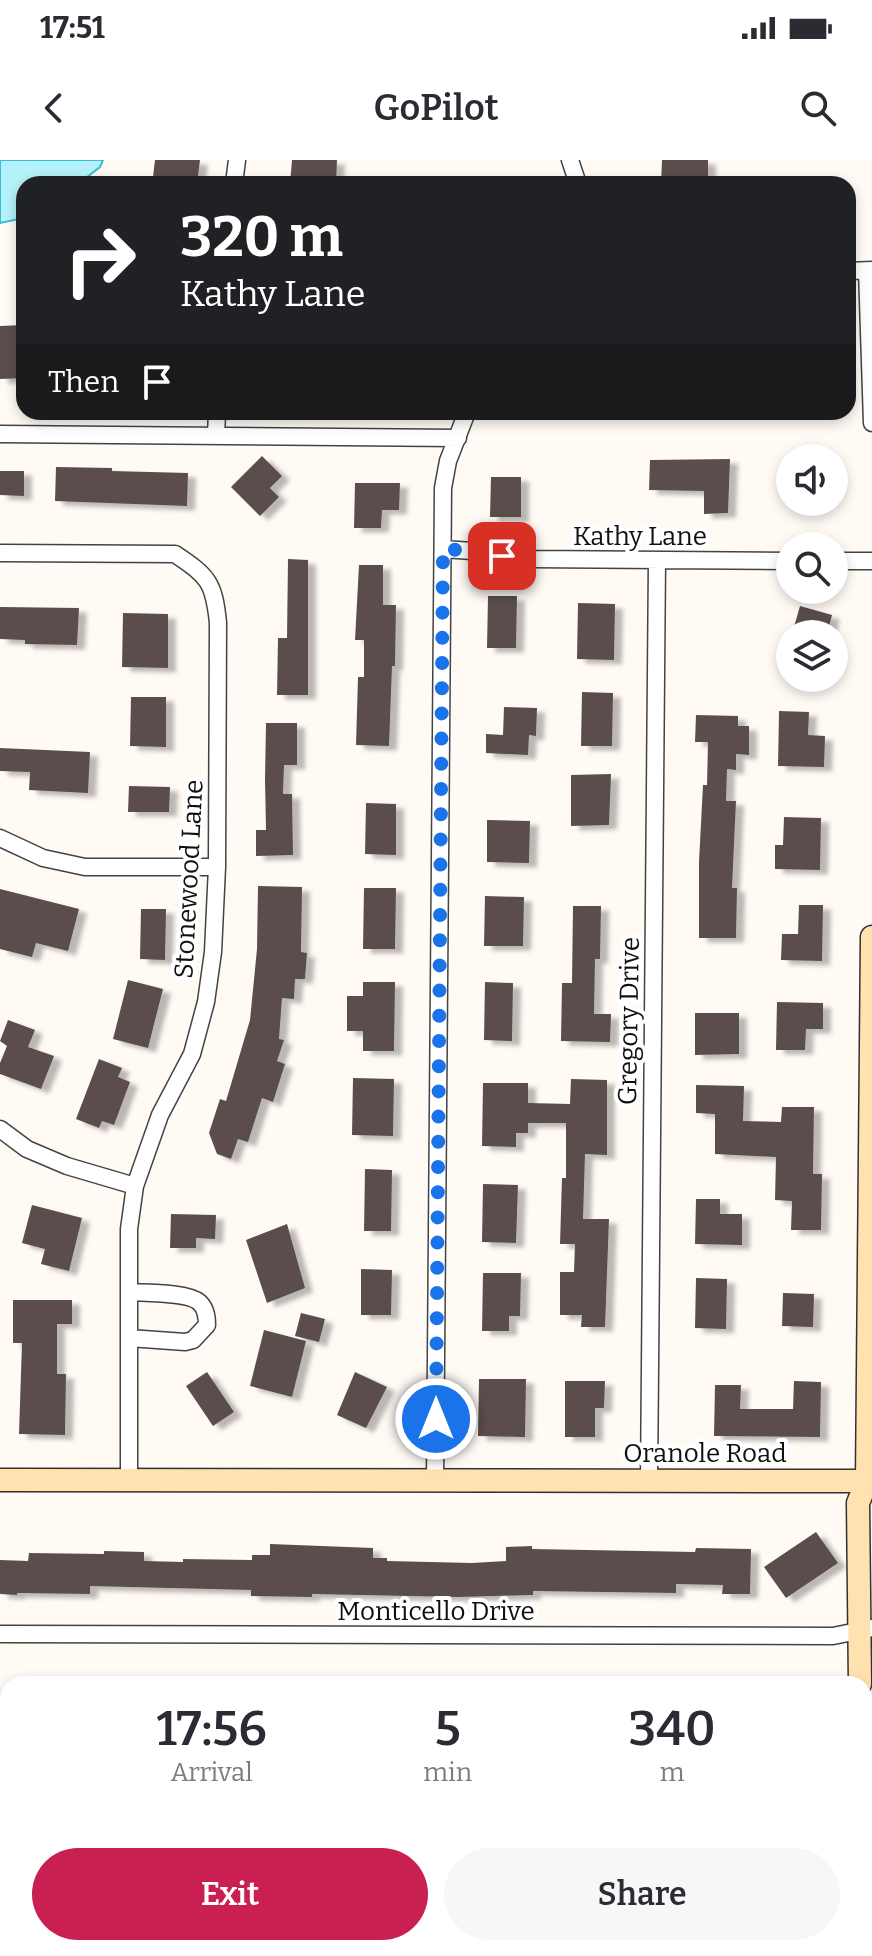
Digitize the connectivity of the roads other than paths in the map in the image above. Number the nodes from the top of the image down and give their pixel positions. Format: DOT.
graph roads {
  1 [pos="870,271"];
  2 [pos="217,420"];
  3 [pos="464,420"];
  4 [pos="872,423"];
  5 [pos="0,434"];
  6 [pos="216,436"];
  7 [pos="458,438"];
  8 [pos="443,549"];
  9 [pos="0,553"];
  10 [pos="657,560"];
  11 [pos="776,561"];
  12 [pos="848,561"];
  13 [pos="872,561"];
  14 [pos="0,838"];
  15 [pos="217,867"];
  16 [pos="872,937"];
  17 [pos="0,1129"];
  18 [pos="871,1137"];
  19 [pos="135,1186"];
  20 [pos="129,1292"];
  21 [pos="129,1338"];
  22 [pos="869,1366"];
  23 [pos="0,1480"];
  24 [pos="129,1480"];
  25 [pos="435,1481"];
  26 [pos="649,1482"];
  27 [pos="869,1484"];
  28 [pos="866,1629"];
  29 [pos="0,1634"];
  30 [pos="861,1676"];
  1 -- 4 [label="street"];
  2 -- 6 [label="street"];
  3 -- 7 [label="street"];
  5 -- 6 [label="street"];
  6 -- 7 [label="street"];
  7 -- 8 [label="street"];
  8 -- 10 [label="street, Kathy Lane"];
  8 -- 25 [label="street"];
  9 -- 15 [label="street, Stonewood Lane"];
  10 -- 11 [label="street, Kathy Lane"];
  10 -- 26 [label="street, Gregory Drive"];
  12 -- 13 [label="street"];
  14 -- 15 [label="street"];
  15 -- 19 [label="street, Stonewood Lane"];
  16 -- 18 [label="street"];
  17 -- 19 [label="street"];
  18 -- 22 [label="street"];
  19 -- 20 [label="street, Stonewood Lane"];
  20 -- 21 [label="street, Stonewood Lane"];
  20 -- 21 [label="street"];
  21 -- 24 [label="street, Stonewood Lane"];
  22 -- 27 [label="street"];
  23 -- 24 [label="street, Oranole Road"];
  24 -- 25 [label="street, Oranole Road"];
  25 -- 26 [label="street, Oranole Road"];
  26 -- 27 [label="street, Oranole Road"];
  27 -- 28 [label="street"];
  28 -- 29 [label="street, Monticello Drive"];
  28 -- 30 [label="street"];
}
